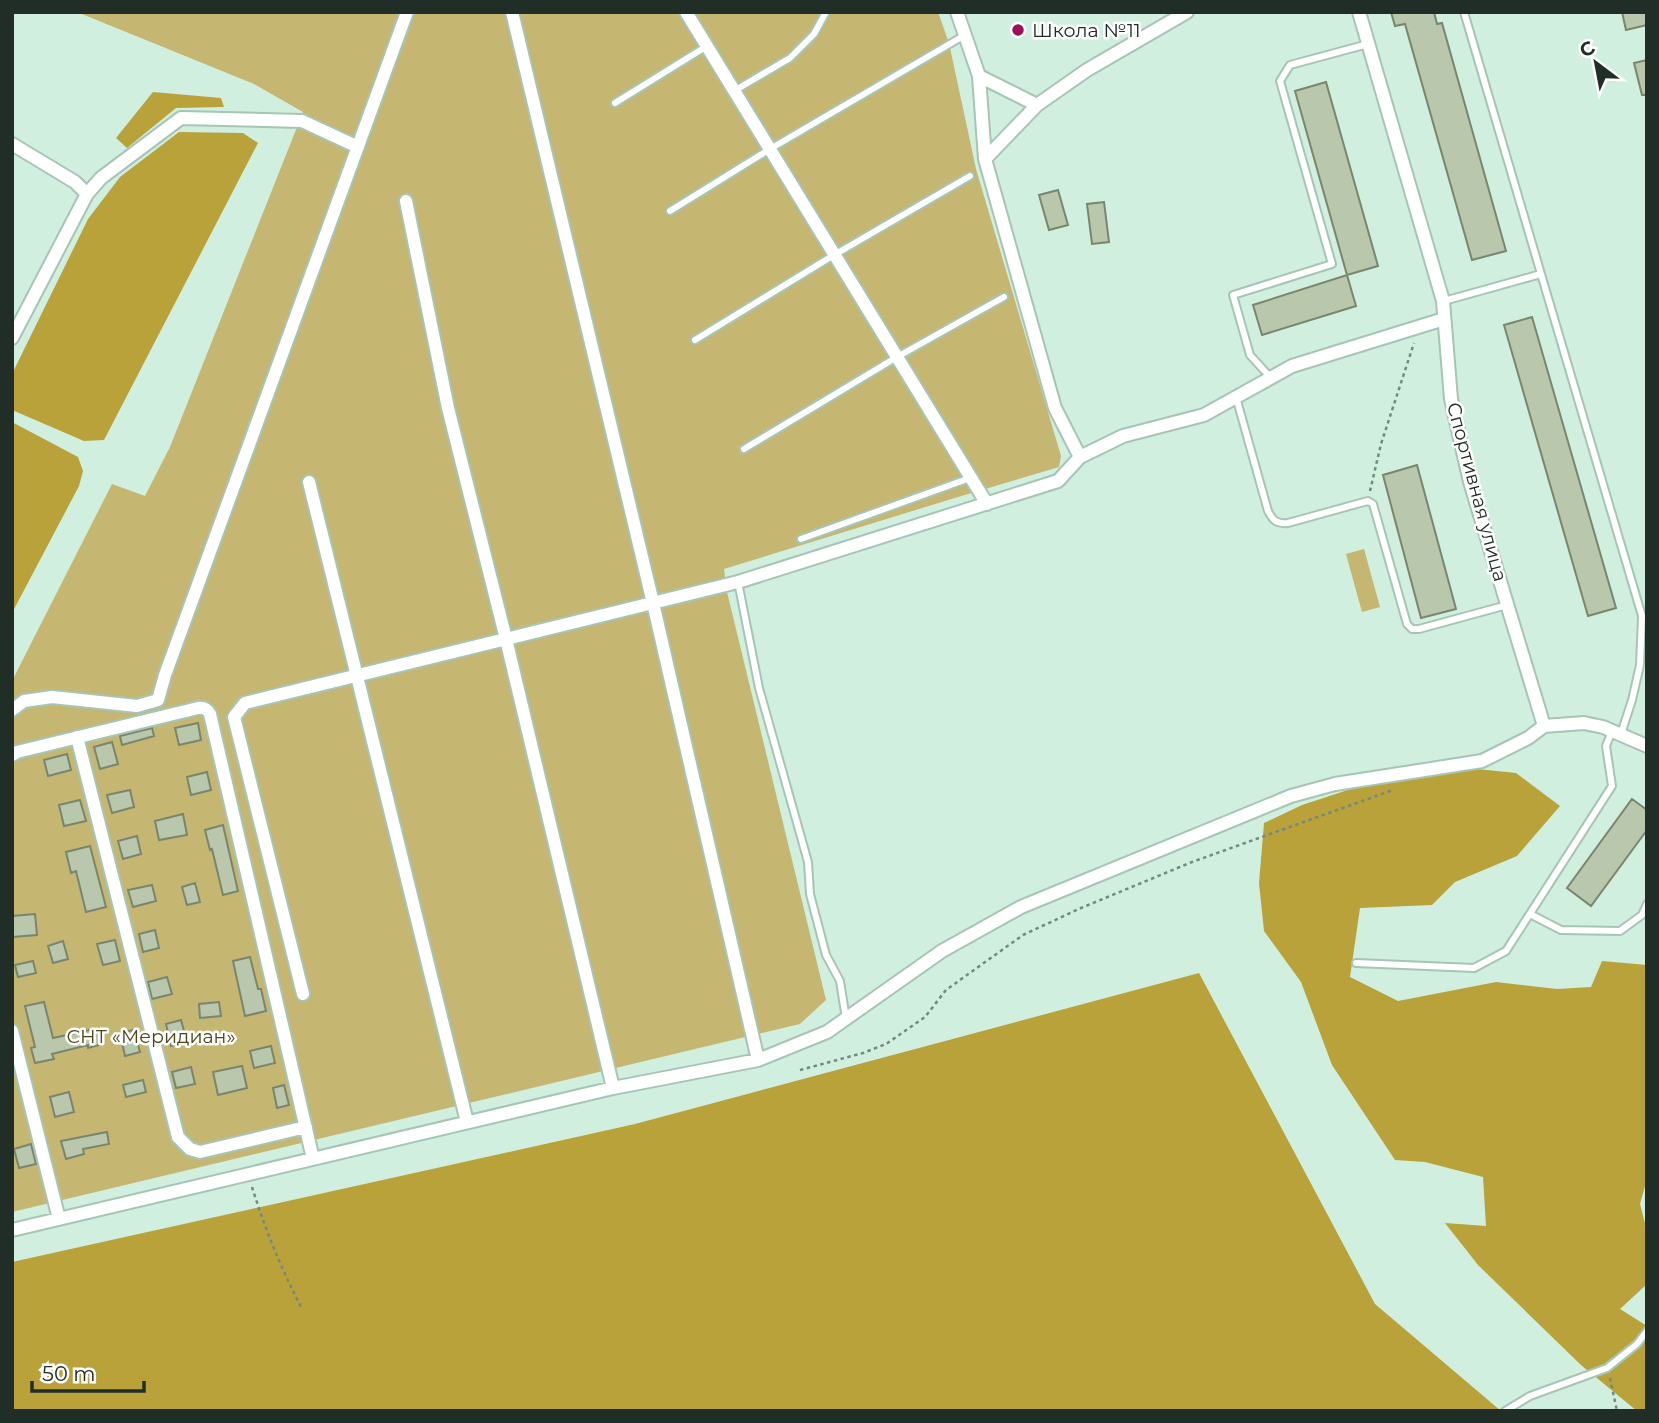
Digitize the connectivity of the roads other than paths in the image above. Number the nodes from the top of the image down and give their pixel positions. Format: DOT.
graph roads {
  1 [pos="407,12"];
  2 [pos="512,12"];
  3 [pos="686,12"];
  4 [pos="826,12"];
  5 [pos="957,12"];
  6 [pos="1187,12"];
  7 [pos="1359,12"];
  8 [pos="1464,12"];
  9 [pos="965,35"];
  10 [pos="1368,44"];
  11 [pos="707,46"];
  12 [pos="979,76"];
  13 [pos="734,91"];
  14 [pos="615,103"];
  15 [pos="1037,105"];
  16 [pos="12,144"];
  17 [pos="358,147"];
  18 [pos="770,149"];
  19 [pos="985,159"];
  20 [pos="970,176"];
  21 [pos="87,194"];
  22 [pos="405,201"];
  23 [pos="670,211"];
  24 [pos="834,255"];
  25 [pos="1541,274"];
  26 [pos="1004,297"];
  27 [pos="1443,301"];
  28 [pos="1444,319"];
  29 [pos="12,338"];
  30 [pos="695,340"];
  31 [pos="897,357"];
  32 [pos="1271,378"];
  33 [pos="1236,397"];
  34 [pos="744,449"];
  35 [pos="1080,457"];
  36 [pos="971,477"];
  37 [pos="309,482"];
  38 [pos="988,504"];
  39 [pos="801,539"];
  40 [pos="738,582"];
  41 [pos="653,603"];
  42 [pos="1507,605"];
  43 [pos="506,639"];
  44 [pos="357,675"];
  45 [pos="12,710"];
  46 [pos="1544,726"];
  47 [pos="1616,732"];
  48 [pos="77,737"];
  49 [pos="1647,746"];
  50 [pos="12,755"];
  51 [pos="1647,904"];
  52 [pos="1530,914"];
  53 [pos="1356,963"];
  54 [pos="303,994"];
  55 [pos="846,1018"];
  56 [pos="12,1031"];
  57 [pos="758,1060"];
  58 [pos="613,1088"];
  59 [pos="467,1122"];
  60 [pos="306,1127"];
  61 [pos="313,1159"];
  62 [pos="59,1219"];
  63 [pos="12,1230"];
  64 [pos="1647,1331"];
  65 [pos="1505,1411"];
  1 -- 17 [label="street"];
  2 -- 41 [label="street"];
  3 -- 11 [label="street"];
  4 -- 13 [label="lane"];
  5 -- 9 [label="street"];
  6 -- 15 [label="street"];
  7 -- 10 [label="street, Спортивная улица"];
  8 -- 25 [label="lane"];
  9 -- 12 [label="street"];
  9 -- 18 [label="lane"];
  10 -- 27 [label="street, Спортивная улица"];
  10 -- 32 [label="lane"];
  11 -- 13 [label="street"];
  11 -- 14 [label="lane"];
  12 -- 15 [label="street"];
  12 -- 19 [label="street"];
  13 -- 18 [label="street"];
  15 -- 19 [label="street"];
  16 -- 21 [label="street"];
  17 -- 21 [label="street"];
  17 -- 45 [label="street"];
  18 -- 23 [label="lane"];
  18 -- 24 [label="street"];
  19 -- 35 [label="street"];
  20 -- 24 [label="lane"];
  21 -- 29 [label="street"];
  22 -- 43 [label="street"];
  24 -- 30 [label="lane"];
  24 -- 31 [label="street"];
  25 -- 27 [label="lane"];
  25 -- 47 [label="lane"];
  26 -- 31 [label="lane"];
  27 -- 28 [label="street, Спортивная улица"];
  28 -- 32 [label="street"];
  28 -- 42 [label="street, Спортивная улица"];
  31 -- 34 [label="lane"];
  31 -- 36 [label="street"];
  32 -- 33 [label="street"];
  33 -- 35 [label="street"];
  33 -- 42 [label="lane"];
  35 -- 38 [label="street"];
  36 -- 38 [label="street"];
  36 -- 39 [label="lane"];
  37 -- 44 [label="street"];
  38 -- 40 [label="street"];
  40 -- 41 [label="street"];
  40 -- 55 [label="lane"];
  41 -- 43 [label="street"];
  41 -- 57 [label="street"];
  42 -- 46 [label="street, Спортивная улица"];
  43 -- 44 [label="street"];
  43 -- 58 [label="street"];
  44 -- 54 [label="street"];
  44 -- 59 [label="street"];
  46 -- 47 [label="street"];
  46 -- 55 [label="street"];
  47 -- 49 [label="street"];
  47 -- 52 [label="lane"];
  48 -- 50 [label="street"];
  48 -- 60 [label="street"];
  48 -- 60 [label="street"];
  51 -- 52 [label="lane"];
  52 -- 53 [label="lane"];
  55 -- 57 [label="street"];
  56 -- 62 [label="street"];
  57 -- 58 [label="street"];
  58 -- 59 [label="street"];
  59 -- 61 [label="street"];
  60 -- 61 [label="street"];
  61 -- 62 [label="street"];
  62 -- 63 [label="street"];
  64 -- 65 [label="lane"];
}
